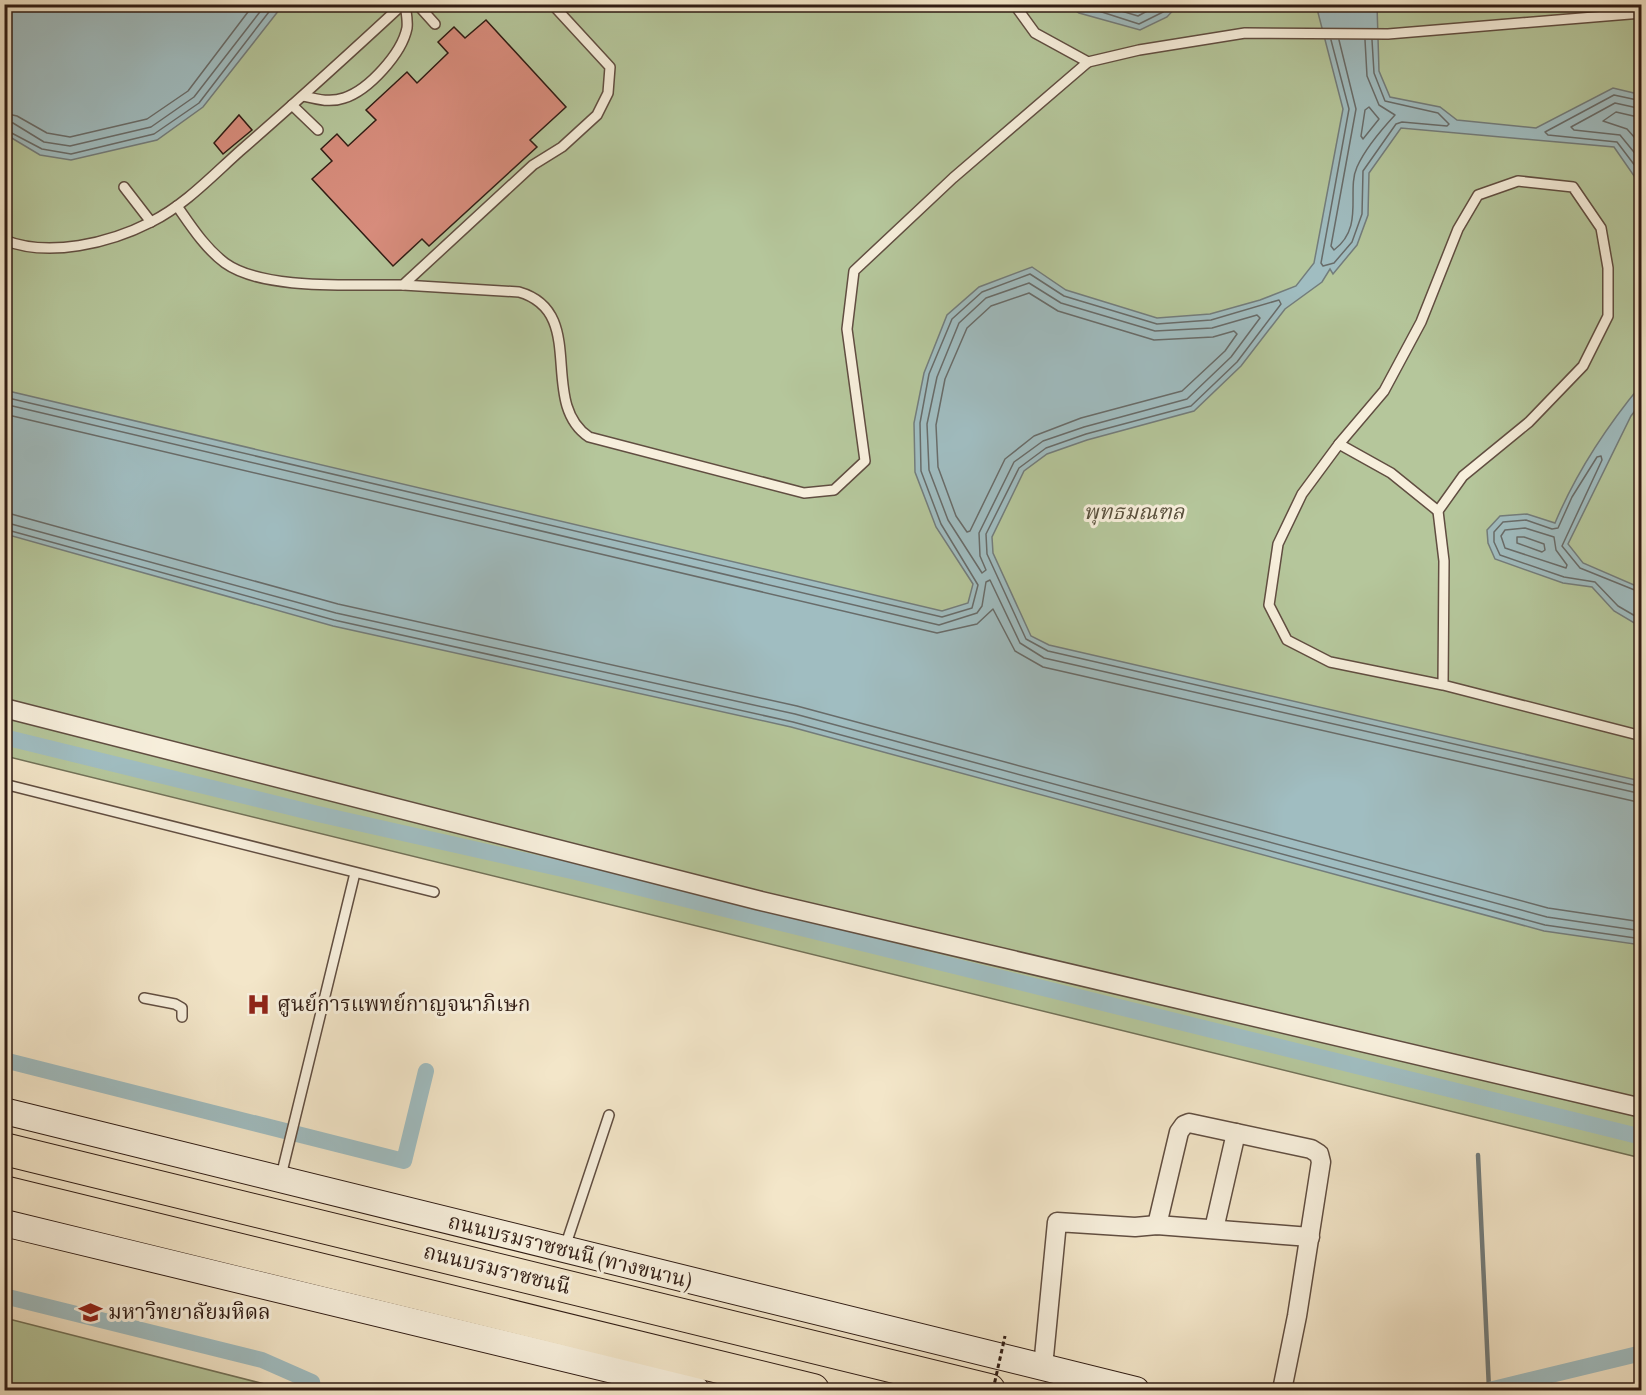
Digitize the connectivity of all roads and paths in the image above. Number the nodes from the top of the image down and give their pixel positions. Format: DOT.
graph roads {
  1 [pos="404,4"];
  2 [pos="417,4"];
  3 [pos="552,4"];
  4 [pos="1014,4"];
  5 [pos="1641,13"];
  6 [pos="435,24"];
  7 [pos="1088,62"];
  8 [pos="303,96"];
  9 [pos="292,105"];
  10 [pos="318,130"];
  11 [pos="124,187"];
  12 [pos="177,206"];
  13 [pos="151,222"];
  14 [pos="4,240"];
  15 [pos="403,285"];
  16 [pos="1339,444"];
  17 [pos="1438,510"];
  18 [pos="1443,685"];
  19 [pos="4,708"];
  20 [pos="1641,736"];
  21 [pos="4,784"];
  22 [pos="355,873"];
  23 [pos="434,892"];
  24 [pos="144,998"];
  25 [pos="182,1017"];
  26 [pos="1641,1108"];
  27 [pos="4,1112"];
  28 [pos="609,1115"];
  29 [pos="1236,1133"];
  30 [pos="4,1149"];
  31 [pos="280,1179"];
  32 [pos="4,1192"];
  33 [pos="4,1223"];
  34 [pos="1157,1225"];
  35 [pos="1214,1229"];
  36 [pos="1310,1237"];
  37 [pos="564,1249"];
  38 [pos="1005,1336"];
  39 [pos="1043,1367"];
  40 [pos="696,1390"];
  41 [pos="813,1390"];
  42 [pos="991,1390"];
  43 [pos="1136,1390"];
  44 [pos="1282,1390"];
  1 -- 8 [label="lane"];
  1 -- 8 [label="lane"];
  2 -- 6 [label="lane"];
  3 -- 15 [label="lane"];
  4 -- 7 [label="lane"];
  5 -- 7 [label="lane"];
  7 -- 15 [label="lane"];
  8 -- 9 [label="lane"];
  9 -- 10 [label="lane"];
  9 -- 12 [label="lane"];
  11 -- 13 [label="lane"];
  12 -- 13 [label="lane"];
  12 -- 15 [label="lane"];
  13 -- 14 [label="lane"];
  16 -- 17 [label="lane"];
  16 -- 17 [label="lane"];
  16 -- 18 [label="lane"];
  17 -- 18 [label="lane"];
  18 -- 20 [label="lane"];
  19 -- 26 [label="street"];
  21 -- 22 [label="lane"];
  22 -- 23 [label="lane"];
  22 -- 31 [label="lane"];
  24 -- 25 [label="lane"];
  27 -- 31 [label="main road, ถนนบรมราชชนนี (ทางขนาน)"];
  28 -- 37 [label="lane"];
  29 -- 34 [label="street"];
  29 -- 35 [label="street"];
  29 -- 36 [label="street"];
  30 -- 42 [label="highway, ถนนบรมราชชนนี"];
  31 -- 37 [label="main road, ถนนบรมราชชนนี (ทางขนาน)"];
  32 -- 41 [label="highway, ถนนบรมราชชนนี"];
  33 -- 40 [label="main road"];
  34 -- 35 [label="street"];
  34 -- 39 [label="street"];
  35 -- 36 [label="street"];
  36 -- 44 [label="street"];
  37 -- 39 [label="main road, ถนนบรมราชชนนี (ทางขนาน)"];
  38 -- 42 [label="path, bridge"];
  39 -- 43 [label="main road, ถนนบรมราชชนนี (ทางขนาน)"];
}
